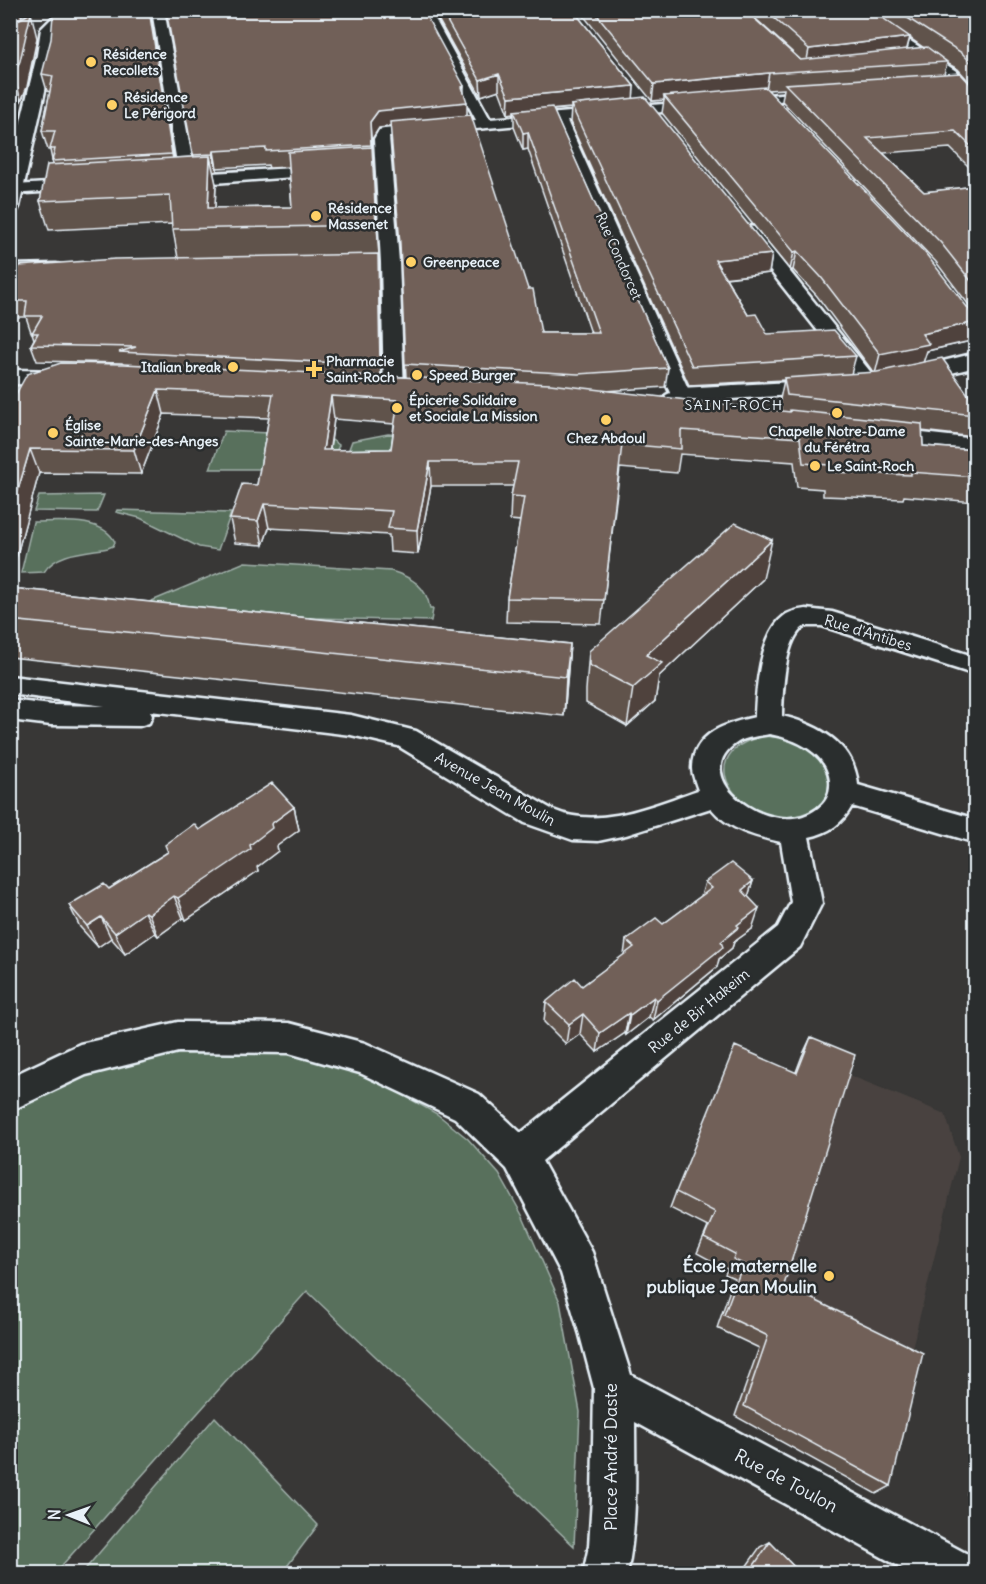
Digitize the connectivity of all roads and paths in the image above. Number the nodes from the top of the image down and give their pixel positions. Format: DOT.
graph roads {
  1 [pos="158,10"];
  2 [pos="424,10"];
  3 [pos="854,10"];
  4 [pos="73,14"];
  5 [pos="33,21"];
  6 [pos="924,57"];
  7 [pos="902,60"];
  8 [pos="961,83"];
  9 [pos="938,85"];
  10 [pos="835,92"];
  11 [pos="636,93"];
  12 [pos="766,96"];
  13 [pos="975,101"];
  14 [pos="648,107"];
  15 [pos="784,115"];
  16 [pos="558,116"];
  17 [pos="485,123"];
  18 [pos="664,127"];
  19 [pos="345,170"];
  20 [pos="188,180"];
  21 [pos="165,181"];
  22 [pos="95,185"];
  23 [pos="15,190"];
  24 [pos="10,207"];
  25 [pos="734,214"];
  26 [pos="78,269"];
  27 [pos="10,270"];
  28 [pos="975,360"];
  29 [pos="10,377"];
  30 [pos="86,378"];
  31 [pos="870,384"];
  32 [pos="385,389"];
  33 [pos="418,391"];
  34 [pos="665,406"];
  35 [pos="703,416"];
  36 [pos="856,433"];
  37 [pos="975,446"];
  38 [pos="975,666"];
  39 [pos="10,685"];
  40 [pos="10,710"];
  41 [pos="276,716"];
  42 [pos="769,724"];
  43 [pos="844,794"];
  44 [pos="715,796"];
  45 [pos="793,830"];
  46 [pos="975,831"];
  47 [pos="10,1095"];
  48 [pos="520,1156"];
  49 [pos="614,1388"];
  50 [pos="605,1574"];
  51 [pos="959,1574"];
  1 -- 20 [label="street"];
  2 -- 17 [label="street"];
  3 -- 6 [label="street"];
  4 -- 5 [label="main road"];
  4 -- 23 [label="main road"];
  6 -- 7 [label="street"];
  6 -- 8 [label="street"];
  8 -- 9 [label="street"];
  8 -- 13 [label="street"];
  10 -- 12 [label="street"];
  11 -- 14 [label="street"];
  12 -- 14 [label="street"];
  12 -- 15 [label="street"];
  14 -- 16 [label="street"];
  14 -- 18 [label="street"];
  16 -- 17 [label="street"];
  16 -- 34 [label="street, Rue Condorcet"];
  17 -- 32 [label="street"];
  19 -- 20 [label="street"];
  20 -- 21 [label="street"];
  22 -- 23 [label="street"];
  23 -- 24 [label="main road"];
  25 -- 31 [label="street"];
  26 -- 27 [label="street"];
  28 -- 31 [label="main road"];
  29 -- 30 [label="main road"];
  31 -- 34 [label="main road"];
  32 -- 33 [label="main road"];
  34 -- 35 [label="main road"];
  36 -- 37 [label="main road"];
  38 -- 42 [label="street, Rue d'Antibes"];
  39 -- 41 [label="street, Avenue Jean Moulin"];
  40 -- 41 [label="street, Avenue Jean Moulin"];
  41 -- 44 [label="street, Avenue Jean Moulin"];
  42 -- 43 [label="street"];
  42 -- 44 [label="street"];
  43 -- 45 [label="street"];
  43 -- 46 [label="street"];
  44 -- 45 [label="street"];
  45 -- 48 [label="street, Rue de Bir Hakeim"];
  47 -- 48 [label="street, Place André Daste"];
  48 -- 49 [label="street, Place André Daste"];
  49 -- 50 [label="street, Place André Daste"];
  49 -- 51 [label="street, Rue de Toulon"];
}
